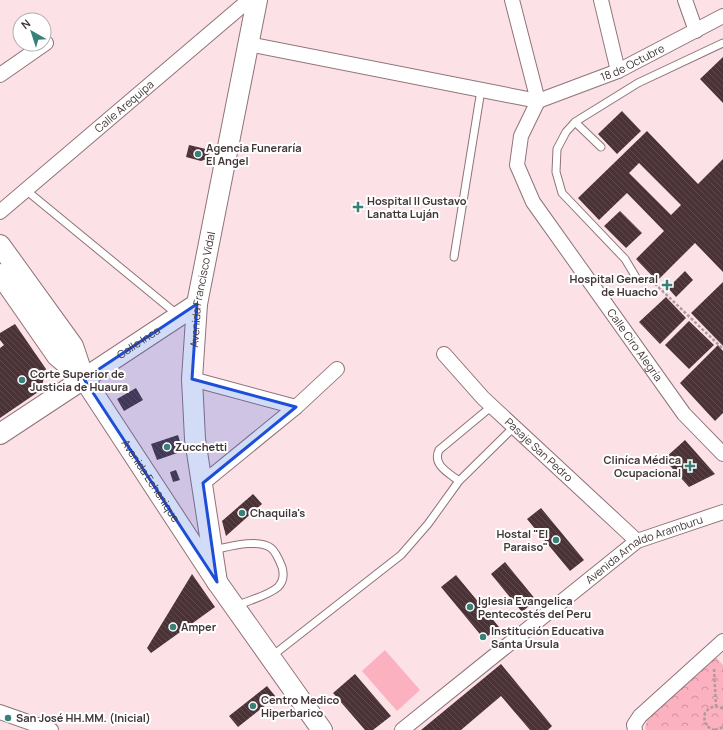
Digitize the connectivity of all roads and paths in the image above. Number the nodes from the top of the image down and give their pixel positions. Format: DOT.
graph roads {
  1 [pos="249,0"];
  2 [pos="258,0"];
  3 [pos="512,0"];
  4 [pos="601,0"];
  5 [pos="685,0"];
  6 [pos="723,16"];
  7 [pos="696,31"];
  8 [pos="723,43"];
  9 [pos="248,44"];
  10 [pos="33,52"];
  11 [pos="618,71"];
  12 [pos="0,75"];
  13 [pos="481,90"];
  14 [pos="538,101"];
  15 [pos="575,122"];
  16 [pos="601,147"];
  17 [pos="27,191"];
  18 [pos="0,212"];
  19 [pos="0,245"];
  20 [pos="454,258"];
  21 [pos="0,274"];
  22 [pos="637,279"];
  23 [pos="197,304"];
  24 [pos="180,316"];
  25 [pos="723,349"];
  26 [pos="444,354"];
  27 [pos="338,369"];
  28 [pos="84,380"];
  29 [pos="192,380"];
  30 [pos="492,406"];
  31 [pos="296,407"];
  32 [pos="514,427"];
  33 [pos="0,434"];
  34 [pos="723,454"];
  35 [pos="459,481"];
  36 [pos="203,483"];
  37 [pos="723,512"];
  38 [pos="637,541"];
  39 [pos="213,550"];
  40 [pos="217,582"];
  41 [pos="235,606"];
  42 [pos="723,641"];
  43 [pos="712,651"];
  44 [pos="271,656"];
  45 [pos="716,706"];
  46 [pos="723,709"];
  47 [pos="0,712"];
  48 [pos="723,727"];
  49 [pos="710,729"];
  50 [pos="51,730"];
  51 [pos="322,730"];
  52 [pos="402,730"];
  53 [pos="635,730"];
  54 [pos="715,730"];
  1 -- 17 [label="street, Calle Arequipa"];
  2 -- 9 [label="street, Avenida Francisco Vidal"];
  3 -- 14 [label="street"];
  4 -- 11 [label="street"];
  5 -- 7 [label="street"];
  6 -- 7 [label="street, 18 de Octubre"];
  7 -- 11 [label="street, 18 de Octubre"];
  8 -- 15 [label="lane"];
  9 -- 13 [label="street"];
  9 -- 23 [label="street, Avenida Francisco Vidal"];
  10 -- 12 [label="street"];
  11 -- 14 [label="street, 18 de Octubre"];
  13 -- 14 [label="street"];
  13 -- 20 [label="lane"];
  14 -- 34 [label="street, Calle Ciro Alegría"];
  15 -- 16 [label="lane"];
  15 -- 22 [label="lane"];
  17 -- 18 [label="street, Calle Arequipa"];
  17 -- 24 [label="lane"];
  19 -- 28 [label="street, Avenida Echenique"];
  21 -- 28 [label="street, Avenida Echenique"];
  22 -- 25 [label="path"];
  23 -- 24 [label="street, Calle Inca"];
  23 -- 29 [label="street, Avenida Francisco Vidal"];
  24 -- 28 [label="street, Calle Inca"];
  26 -- 30 [label="street, Pasaje San Pedro"];
  27 -- 31 [label="street"];
  28 -- 33 [label="street, Calle Inca"];
  28 -- 40 [label="street, Avenida Echenique"];
  29 -- 31 [label="street"];
  29 -- 36 [label="street, Avenida Francisco Vidal"];
  30 -- 32 [label="street, Pasaje San Pedro"];
  30 -- 35 [label="lane"];
  31 -- 36 [label="street"];
  32 -- 35 [label="lane"];
  32 -- 38 [label="street, Pasaje San Pedro"];
  35 -- 44 [label="lane"];
  36 -- 39 [label="street, Avenida Francisco Vidal"];
  37 -- 38 [label="street, Avenida Arnaldo Aramburu"];
  38 -- 52 [label="street, Avenida Arnaldo Aramburu"];
  39 -- 40 [label="street, Avenida Francisco Vidal"];
  39 -- 41 [label="lane"];
  40 -- 41 [label="street"];
  41 -- 44 [label="street"];
  42 -- 43 [label="street"];
  43 -- 45 [label="path"];
  43 -- 53 [label="street"];
  44 -- 51 [label="street"];
  45 -- 46 [label="path"];
  45 -- 49 [label="path"];
  47 -- 50 [label="street"];
  48 -- 54 [label="path"];
  49 -- 54 [label="path"];
}
